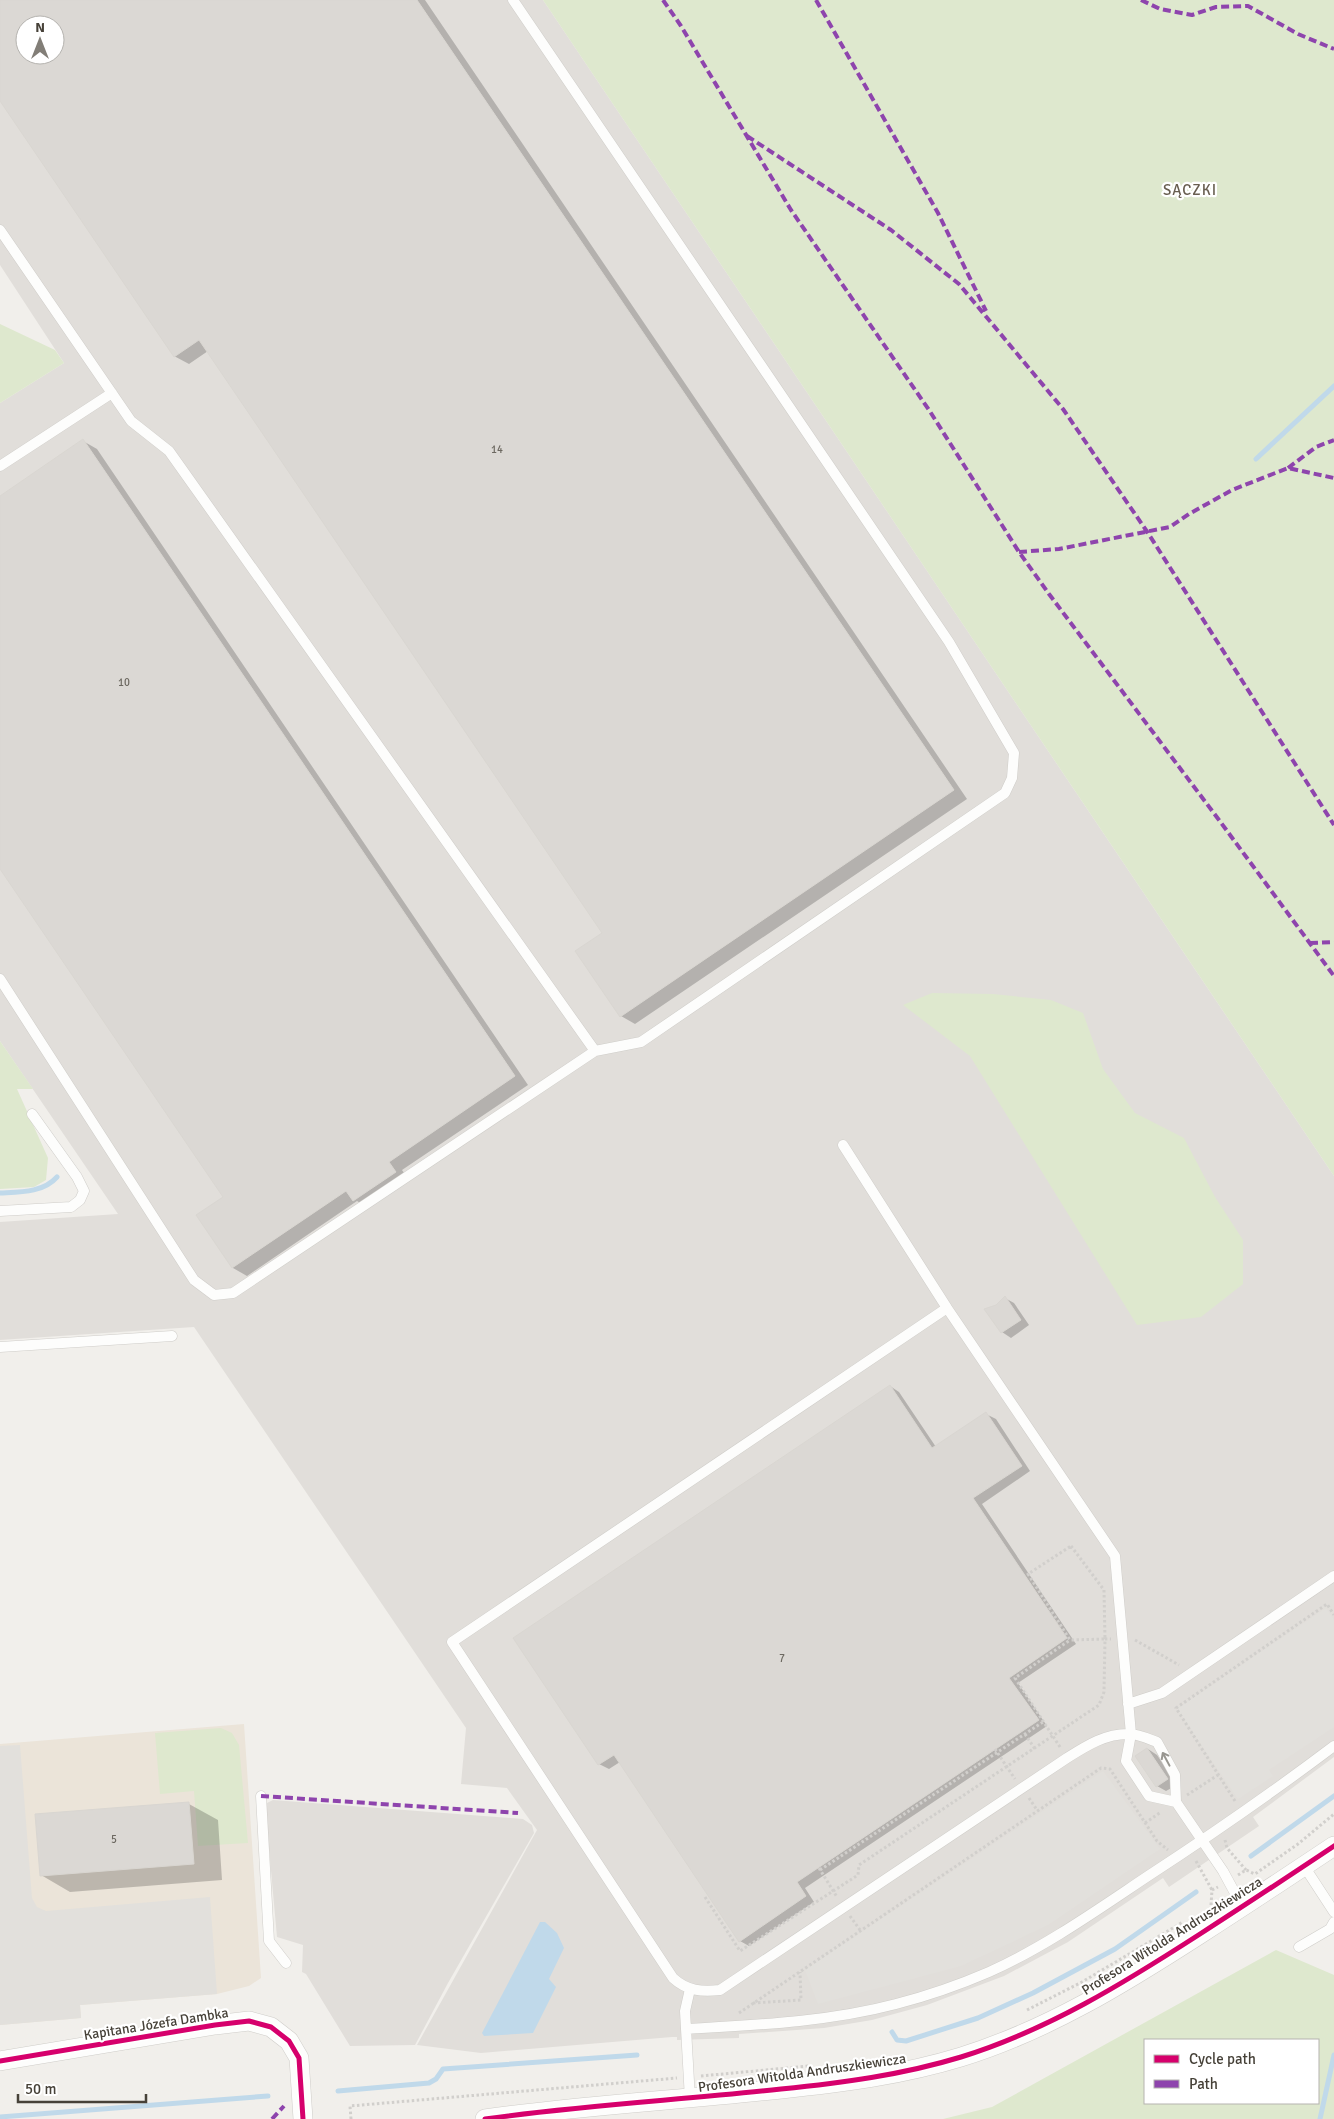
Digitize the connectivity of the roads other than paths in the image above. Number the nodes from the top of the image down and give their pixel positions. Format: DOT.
graph roads {
  1 [pos="513,0"];
  2 [pos="0,230"];
  3 [pos="112,393"];
  4 [pos="0,466"];
  5 [pos="0,979"];
  6 [pos="595,1051"];
  7 [pos="32,1114"];
  8 [pos="843,1145"];
  9 [pos="0,1211"];
  10 [pos="947,1308"];
  11 [pos="172,1336"];
  12 [pos="0,1347"];
  13 [pos="1334,1576"];
  14 [pos="1128,1704"];
  15 [pos="1131,1734"];
  16 [pos="1334,1746"];
  17 [pos="261,1796"];
  18 [pos="1176,1802"];
  19 [pos="1202,1840"];
  20 [pos="1334,1846"];
  21 [pos="1304,1866"];
  22 [pos="1242,1906"];
  23 [pos="1334,1912"];
  24 [pos="1334,1922"];
  25 [pos="1299,1947"];
  26 [pos="286,1963"];
  27 [pos="690,1989"];
  28 [pos="686,2029"];
  29 [pos="0,2061"];
  30 [pos="690,2099"];
  31 [pos="303,2119"];
  32 [pos="485,2119"];
  1 -- 6 [label="lane"];
  2 -- 3 [label="lane"];
  3 -- 4 [label="lane"];
  3 -- 6 [label="lane"];
  5 -- 6 [label="lane"];
  7 -- 9 [label="lane"];
  8 -- 10 [label="lane"];
  10 -- 14 [label="lane"];
  10 -- 27 [label="lane"];
  11 -- 12 [label="lane"];
  13 -- 14 [label="lane"];
  14 -- 15 [label="lane"];
  18 -- 15 [label="lane, one-way"];
  15 -- 18 [label="lane"];
  15 -- 27 [label="lane"];
  16 -- 19 [label="lane"];
  17 -- 26 [label="lane"];
  18 -- 19 [label="lane"];
  19 -- 22 [label="lane"];
  19 -- 28 [label="lane"];
  20 -- 21 [label="street, Profesora Witolda Andruszkiewicza"];
  21 -- 22 [label="street, Profesora Witolda Andruszkiewicza"];
  21 -- 23 [label="lane"];
  22 -- 30 [label="street, Profesora Witolda Andruszkiewicza"];
  24 -- 25 [label="lane"];
  27 -- 28 [label="lane"];
  28 -- 30 [label="lane"];
  29 -- 31 [label="street, Kapitana Józefa Dambka"];
  30 -- 32 [label="street, Profesora Witolda Andruszkiewicza"];
}
